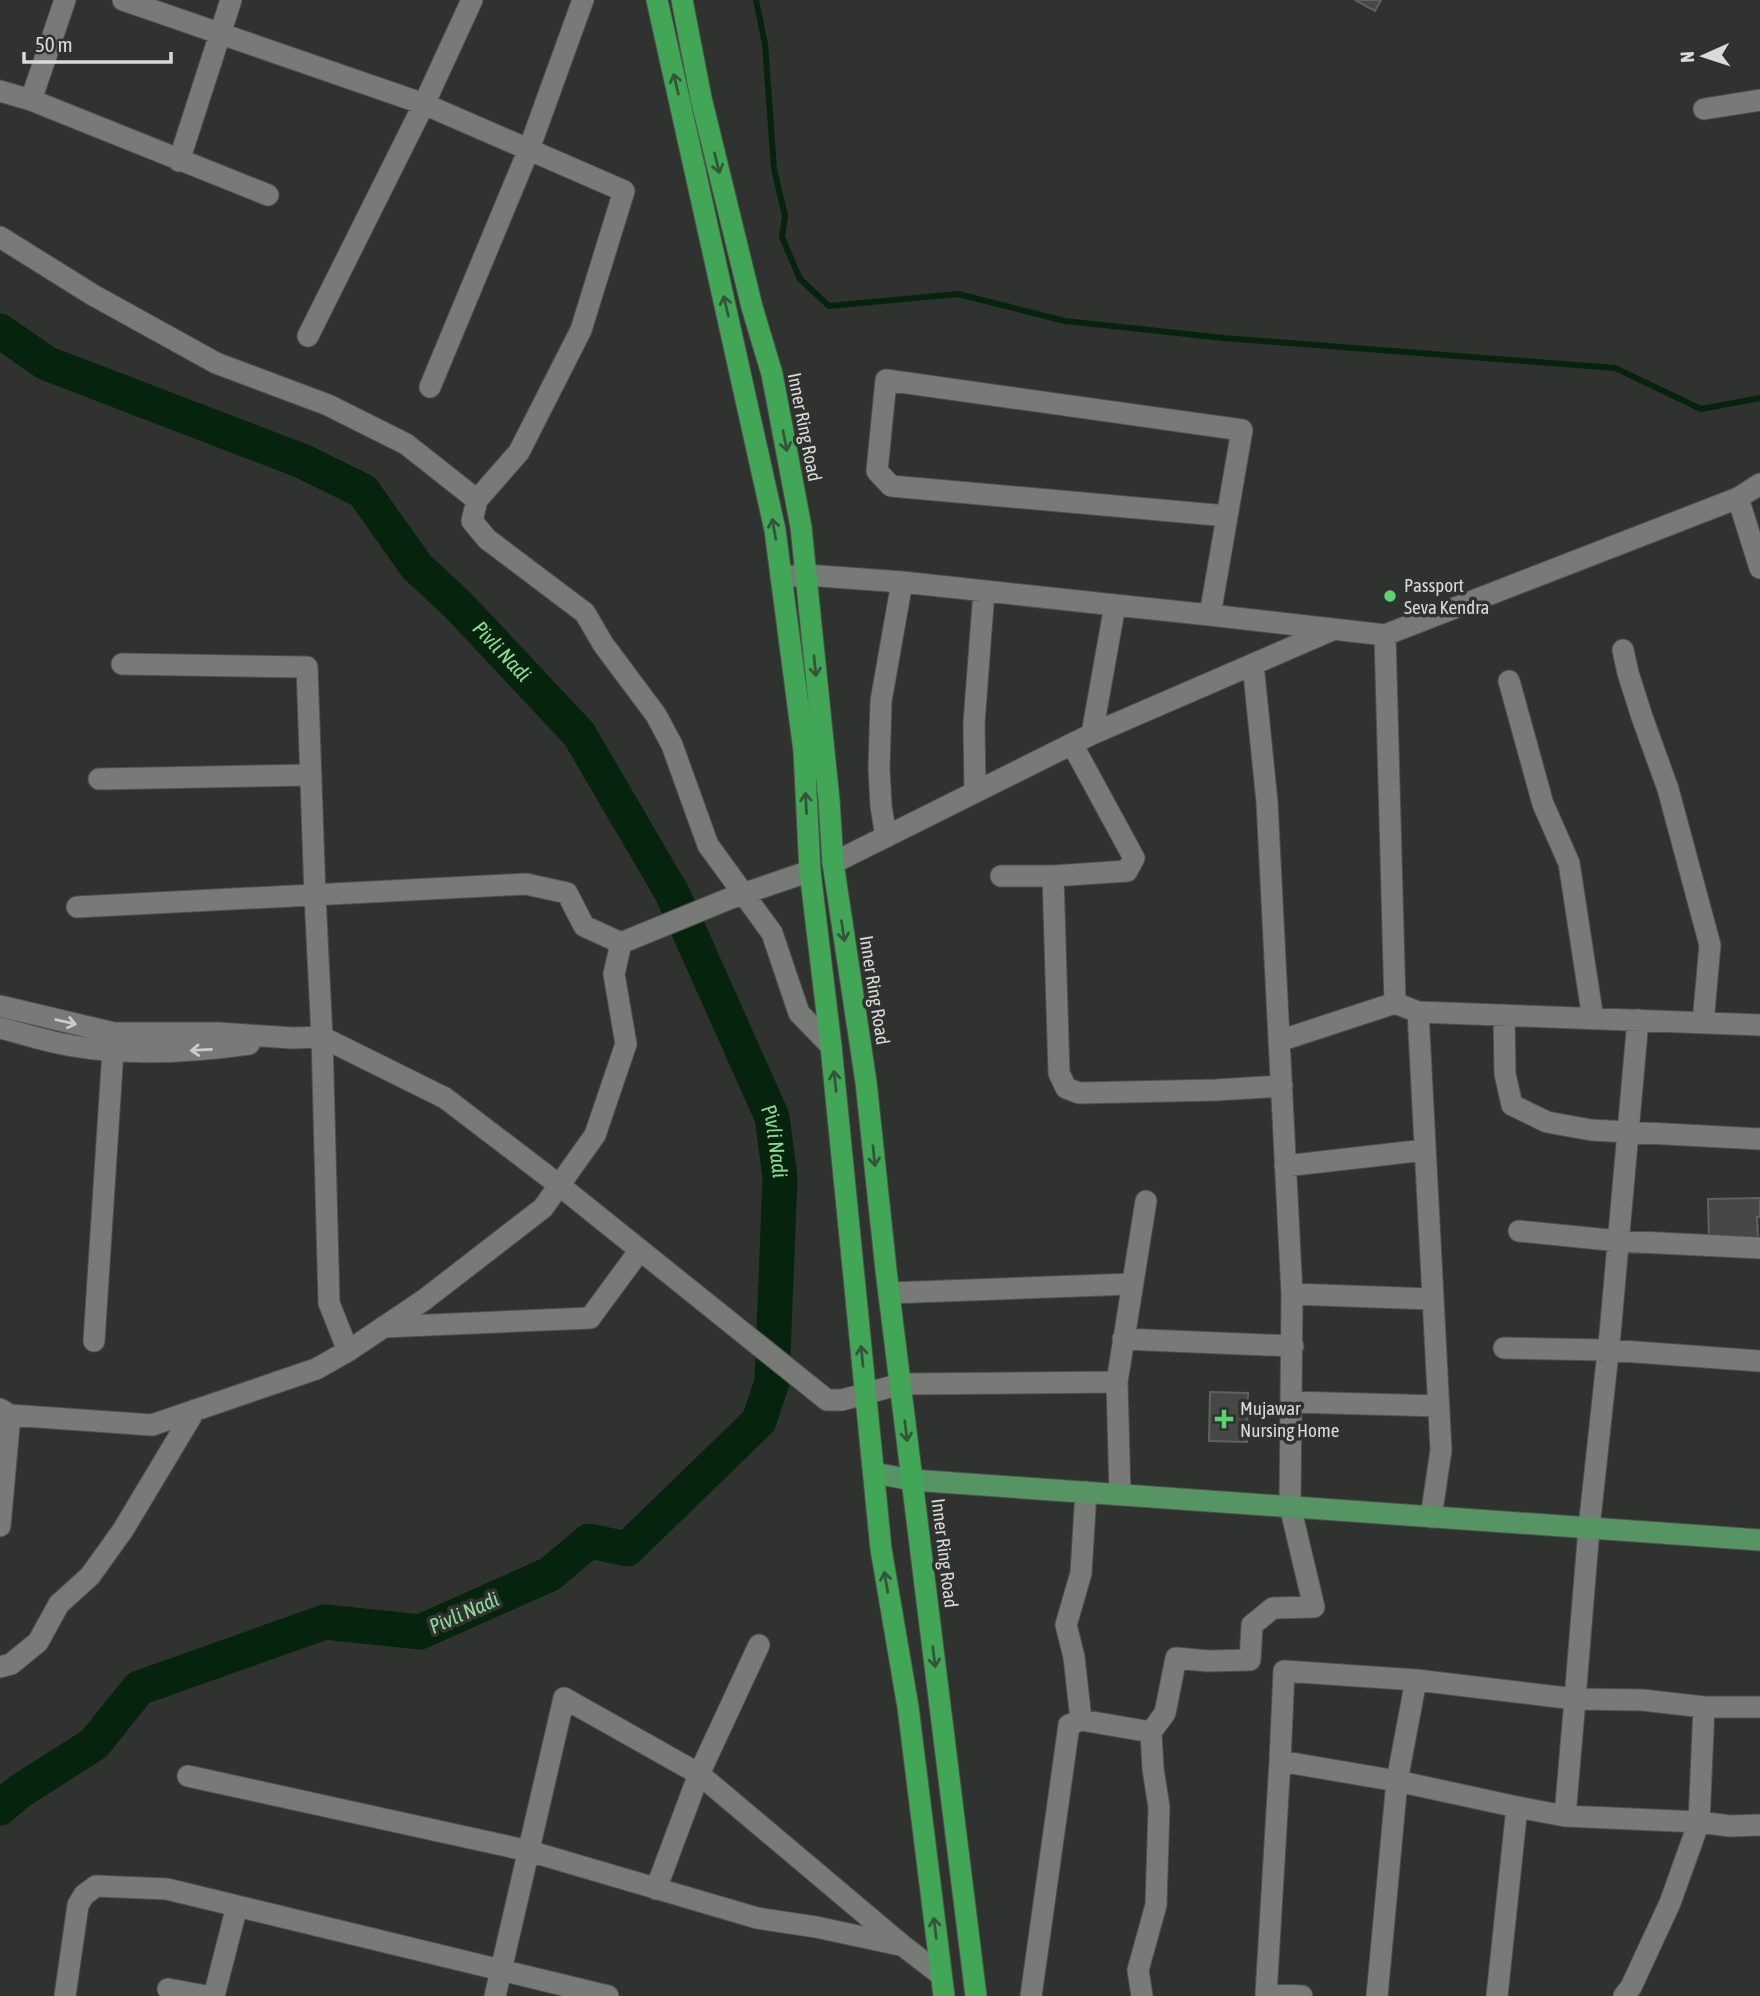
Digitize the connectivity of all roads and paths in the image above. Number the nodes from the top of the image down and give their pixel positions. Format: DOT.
graph roads {
  1 [pos="65,0"];
  2 [pos="123,0"];
  3 [pos="231,0"];
  4 [pos="472,0"];
  5 [pos="583,0"];
  6 [pos="657,0"];
  7 [pos="682,0"];
  8 [pos="221,33"];
  9 [pos="0,91"];
  10 [pos="31,100"];
  11 [pos="1760,100"];
  12 [pos="424,104"];
  13 [pos="1704,108"];
  14 [pos="529,149"];
  15 [pos="179,161"];
  16 [pos="268,195"];
  17 [pos="0,237"];
  18 [pos="308,336"];
  19 [pos="430,387"];
  20 [pos="1760,484"];
  21 [pos="1738,498"];
  22 [pos="477,500"];
  23 [pos="1227,516"];
  24 [pos="1760,568"];
  25 [pos="806,575"];
  26 [pos="781,577"];
  27 [pos="902,582"];
  28 [pos="984,591"];
  29 [pos="1115,605"];
  30 [pos="1210,615"];
  31 [pos="1334,629"];
  32 [pos="1385,635"];
  33 [pos="1623,650"];
  34 [pos="122,664"];
  35 [pos="1253,664"];
  36 [pos="1509,681"];
  37 [pos="1092,734"];
  38 [pos="1072,744"];
  39 [pos="311,775"];
  40 [pos="99,779"];
  41 [pos="975,792"];
  42 [pos="886,837"];
  43 [pos="833,863"];
  44 [pos="810,871"];
  45 [pos="1001,876"];
  46 [pos="1053,876"];
  47 [pos="315,896"];
  48 [pos="738,896"];
  49 [pos="77,907"];
  50 [pos="621,943"];
  51 [pos="1395,1003"];
  52 [pos="0,1006"];
  53 [pos="1418,1012"];
  54 [pos="1504,1015"];
  55 [pos="1593,1019"];
  56 [pos="1638,1020"];
  57 [pos="1703,1023"];
  58 [pos="1760,1026"];
  59 [pos="0,1028"];
  60 [pos="322,1037"];
  61 [pos="1279,1041"];
  62 [pos="114,1042"];
  63 [pos="831,1046"];
  64 [pos="1282,1086"];
  65 [pos="1629,1131"];
  66 [pos="1760,1139"];
  67 [pos="1424,1150"];
  68 [pos="1285,1166"];
  69 [pos="559,1185"];
  70 [pos="1146,1201"];
  71 [pos="1518,1231"];
  72 [pos="1619,1241"];
  73 [pos="1760,1248"];
  74 [pos="640,1250"];
  75 [pos="1132,1284"];
  76 [pos="889,1293"];
  77 [pos="1293,1294"];
  78 [pos="1431,1299"];
  79 [pos="381,1327"];
  80 [pos="1123,1339"];
  81 [pos="94,1341"];
  82 [pos="1293,1346"];
  83 [pos="1504,1348"];
  84 [pos="1608,1350"];
  85 [pos="348,1351"];
  86 [pos="1760,1361"];
  87 [pos="1117,1382"];
  88 [pos="901,1384"];
  89 [pos="866,1392"];
  90 [pos="1292,1402"];
  91 [pos="1439,1406"];
  92 [pos="195,1410"];
  93 [pos="5,1412"];
  94 [pos="874,1473"];
  95 [pos="912,1480"];
  96 [pos="1086,1492"];
  97 [pos="1120,1494"];
  98 [pos="1290,1507"];
  99 [pos="1431,1517"];
  100 [pos="0,1526"];
  101 [pos="1589,1528"];
  102 [pos="1760,1540"];
  103 [pos="759,1645"];
  104 [pos="1250,1660"];
  105 [pos="0,1667"];
  106 [pos="1284,1671"];
  107 [pos="1416,1680"];
  108 [pos="1575,1699"];
  109 [pos="1704,1707"];
  110 [pos="1760,1707"];
  111 [pos="1082,1720"];
  112 [pos="1151,1732"];
  113 [pos="1280,1761"];
  114 [pos="699,1774"];
  115 [pos="188,1776"];
  116 [pos="1397,1781"];
  117 [pos="1517,1807"];
  118 [pos="1566,1816"];
  119 [pos="1699,1822"];
  120 [pos="1760,1825"];
  121 [pos="529,1851"];
  122 [pos="656,1889"];
  123 [pos="237,1906"];
  124 [pos="902,1945"];
  125 [pos="501,1970"];
  126 [pos="943,1985"];
  127 [pos="168,1989"];
  128 [pos="1266,1995"];
  129 [pos="65,1996"];
  130 [pos="206,1996"];
  131 [pos="214,1996"];
  132 [pos="495,1996"];
  133 [pos="608,1996"];
  134 [pos="976,1996"];
  135 [pos="1031,1996"];
  136 [pos="1142,1996"];
  137 [pos="1302,1996"];
  138 [pos="1377,1996"];
  139 [pos="1497,1996"];
  140 [pos="1623,1996"];
  1 -- 10 [label="street"];
  2 -- 8 [label="street"];
  3 -- 8 [label="street"];
  4 -- 12 [label="street"];
  5 -- 14 [label="street"];
  26 -- 6 [label="highway, one-way"];
  7 -- 25 [label="highway, Inner Ring Road, one-way"];
  8 -- 12 [label="street"];
  8 -- 15 [label="street"];
  9 -- 10 [label="street"];
  10 -- 15 [label="street"];
  11 -- 13 [label="street"];
  12 -- 14 [label="street"];
  12 -- 18 [label="street"];
  14 -- 19 [label="street"];
  14 -- 22 [label="street"];
  15 -- 16 [label="street"];
  17 -- 22 [label="street"];
  20 -- 21 [label="street"];
  21 -- 24 [label="street"];
  21 -- 32 [label="street"];
  22 -- 48 [label="street"];
  23 -- 23 [label="street"];
  23 -- 30 [label="street"];
  25 -- 26 [label="street"];
  25 -- 27 [label="street"];
  25 -- 43 [label="highway, Inner Ring Road, one-way"];
  44 -- 26 [label="highway, one-way"];
  27 -- 28 [label="street"];
  27 -- 42 [label="street"];
  28 -- 29 [label="street"];
  28 -- 41 [label="street"];
  29 -- 30 [label="street"];
  29 -- 37 [label="street"];
  30 -- 31 [label="street"];
  31 -- 32 [label="street"];
  31 -- 35 [label="street"];
  32 -- 51 [label="street"];
  33 -- 57 [label="street"];
  34 -- 39 [label="street"];
  35 -- 37 [label="street"];
  35 -- 61 [label="street"];
  36 -- 55 [label="street"];
  37 -- 38 [label="street"];
  38 -- 41 [label="street"];
  38 -- 46 [label="street"];
  39 -- 40 [label="street"];
  39 -- 47 [label="street"];
  41 -- 42 [label="street"];
  42 -- 43 [label="street"];
  43 -- 76 [label="highway, Inner Ring Road, one-way"];
  44 -- 48 [label="street"];
  44 -- 63 [label="highway"];
  45 -- 46 [label="street"];
  46 -- 64 [label="street"];
  47 -- 49 [label="street"];
  47 -- 50 [label="street"];
  47 -- 60 [label="street"];
  48 -- 50 [label="street"];
  48 -- 63 [label="street"];
  50 -- 69 [label="street"];
  51 -- 53 [label="street"];
  51 -- 61 [label="street"];
  52 -- 62 [label="street, one-way"];
  53 -- 54 [label="street"];
  53 -- 67 [label="street"];
  54 -- 55 [label="street"];
  54 -- 65 [label="street"];
  55 -- 56 [label="street"];
  56 -- 57 [label="street"];
  56 -- 65 [label="street"];
  57 -- 58 [label="street"];
  59 -- 62 [label="street"];
  60 -- 62 [label="street"];
  60 -- 69 [label="street"];
  60 -- 85 [label="street"];
  61 -- 64 [label="street"];
  62 -- 81 [label="street"];
  89 -- 63 [label="highway, one-way"];
  64 -- 68 [label="street"];
  65 -- 66 [label="street"];
  65 -- 72 [label="street"];
  67 -- 68 [label="street"];
  67 -- 78 [label="street"];
  68 -- 77 [label="street"];
  69 -- 74 [label="street"];
  69 -- 79 [label="street"];
  70 -- 75 [label="street"];
  71 -- 72 [label="street"];
  72 -- 73 [label="street"];
  72 -- 84 [label="street"];
  74 -- 79 [label="street"];
  74 -- 89 [label="street"];
  75 -- 76 [label="street"];
  75 -- 80 [label="street"];
  76 -- 88 [label="highway, Inner Ring Road"];
  77 -- 78 [label="street"];
  77 -- 82 [label="street"];
  78 -- 91 [label="street"];
  79 -- 85 [label="street"];
  80 -- 82 [label="street"];
  80 -- 87 [label="street"];
  82 -- 90 [label="street"];
  83 -- 84 [label="street"];
  84 -- 86 [label="street"];
  84 -- 101 [label="street"];
  85 -- 92 [label="street"];
  87 -- 88 [label="street"];
  87 -- 97 [label="street"];
  88 -- 89 [label="street"];
  88 -- 95 [label="highway, Inner Ring Road, one-way"];
  89 -- 94 [label="highway"];
  90 -- 91 [label="street"];
  90 -- 98 [label="street"];
  91 -- 99 [label="street"];
  92 -- 93 [label="street"];
  92 -- 105 [label="street"];
  93 -- 100 [label="street"];
  94 -- 95 [label="main road"];
  126 -- 94 [label="highway, one-way"];
  95 -- 96 [label="main road"];
  95 -- 134 [label="highway, Inner Ring Road, one-way"];
  96 -- 97 [label="main road"];
  96 -- 111 [label="street"];
  97 -- 98 [label="main road"];
  98 -- 99 [label="main road"];
  98 -- 104 [label="street"];
  99 -- 101 [label="main road"];
  101 -- 102 [label="main road"];
  101 -- 108 [label="street"];
  103 -- 114 [label="street"];
  104 -- 106 [label="street"];
  104 -- 112 [label="street"];
  106 -- 107 [label="street"];
  106 -- 113 [label="street"];
  107 -- 108 [label="street"];
  107 -- 116 [label="street"];
  108 -- 109 [label="street"];
  108 -- 118 [label="street"];
  109 -- 110 [label="street"];
  109 -- 119 [label="street"];
  111 -- 112 [label="street"];
  111 -- 135 [label="street"];
  112 -- 136 [label="street"];
  113 -- 116 [label="street"];
  113 -- 128 [label="street"];
  114 -- 121 [label="street"];
  114 -- 122 [label="street"];
  114 -- 124 [label="street"];
  115 -- 121 [label="street"];
  116 -- 117 [label="street"];
  116 -- 138 [label="street"];
  117 -- 118 [label="street"];
  117 -- 139 [label="street"];
  118 -- 119 [label="street"];
  119 -- 120 [label="street"];
  119 -- 140 [label="street"];
  121 -- 122 [label="street"];
  121 -- 125 [label="street"];
  122 -- 124 [label="street"];
  123 -- 125 [label="street"];
  123 -- 129 [label="street"];
  123 -- 131 [label="street"];
  124 -- 126 [label="street"];
  125 -- 132 [label="street"];
  125 -- 133 [label="street"];
  127 -- 130 [label="street"];
  128 -- 137 [label="street"];
}
